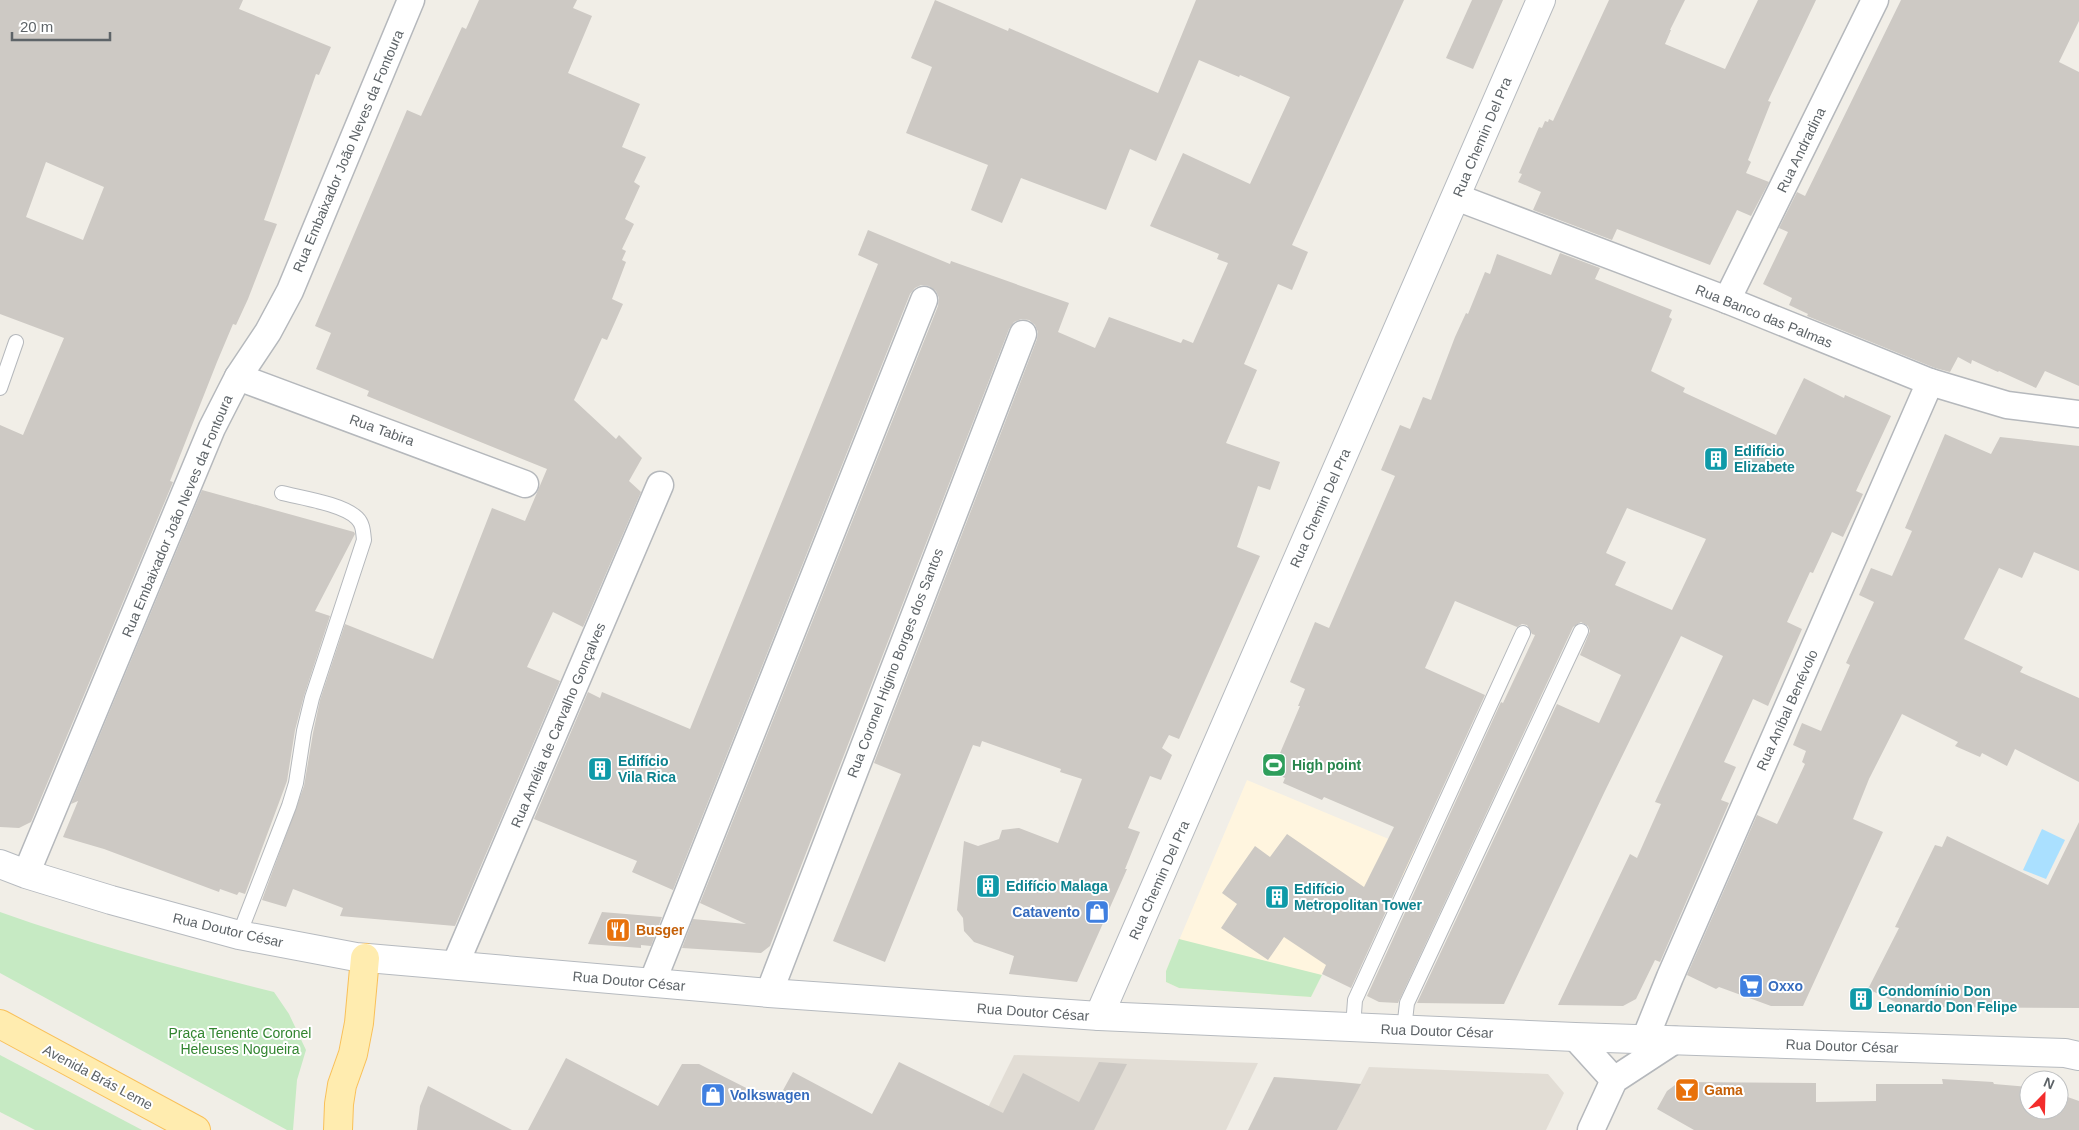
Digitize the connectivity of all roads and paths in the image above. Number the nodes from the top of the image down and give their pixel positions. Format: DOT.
graph roads {
  1 [pos="411,0"];
  2 [pos="1541,0"];
  3 [pos="1875,0"];
  4 [pos="1456,197"];
  5 [pos="924,300"];
  6 [pos="1727,300"];
  7 [pos="1022,334"];
  8 [pos="16,342"];
  9 [pos="238,377"];
  10 [pos="1930,382"];
  11 [pos="0,388"];
  12 [pos="2079,414"];
  13 [pos="525,484"];
  14 [pos="660,485"];
  15 [pos="282,493"];
  16 [pos="1581,631"];
  17 [pos="1523,633"];
  18 [pos="0,864"];
  19 [pos="26,874"];
  20 [pos="239,935"];
  21 [pos="366,958"];
  22 [pos="455,965"];
  23 [pos="652,983"];
  24 [pos="768,992"];
  25 [pos="1099,1016"];
  26 [pos="0,1024"];
  27 [pos="1353,1027"];
  28 [pos="1404,1029"];
  29 [pos="1575,1037"];
  30 [pos="1645,1039"];
  31 [pos="1674,1040"];
  32 [pos="2079,1056"];
  33 [pos="1614,1080"];
  34 [pos="196,1130"];
  35 [pos="338,1130"];
  36 [pos="1591,1130"];
  1 -- 9 [label="street, Rua Embaixador João Neves da Fontoura"];
  2 -- 4 [label="street, Rua Chemin Del Pra"];
  3 -- 6 [label="street, Rua Andradina"];
  4 -- 6 [label="street, Rua Banco das Palmas"];
  4 -- 25 [label="street, Rua Chemin Del Pra"];
  5 -- 23 [label="street"];
  6 -- 10 [label="street, Rua Banco das Palmas"];
  7 -- 24 [label="street, Rua Coronel Higino Borges dos Santos"];
  8 -- 11 [label="lane"];
  9 -- 13 [label="street, Rua Tabira"];
  9 -- 19 [label="street, Rua Embaixador João Neves da Fontoura"];
  10 -- 12 [label="street, Rua Banco das Palmas"];
  10 -- 30 [label="street, Rua Aníbal Benévolo"];
  14 -- 22 [label="street, Rua Amélia de Carvalho Gonçalves"];
  15 -- 20 [label="lane"];
  16 -- 28 [label="lane"];
  17 -- 27 [label="lane"];
  18 -- 19 [label="street, Rua Doutor César"];
  19 -- 20 [label="street, Rua Doutor César"];
  20 -- 21 [label="street, Rua Doutor César"];
  21 -- 22 [label="street, Rua Doutor César"];
  21 -- 35 [label="main road"];
  22 -- 23 [label="street, Rua Doutor César"];
  23 -- 24 [label="street, Rua Doutor César"];
  24 -- 25 [label="street, Rua Doutor César"];
  25 -- 27 [label="street, Rua Doutor César"];
  26 -- 34 [label="main road, Avenida Brás Leme"];
  27 -- 28 [label="street, Rua Doutor César"];
  28 -- 29 [label="street, Rua Doutor César"];
  29 -- 30 [label="street, Rua Doutor César"];
  29 -- 33 [label="street"];
  30 -- 31 [label="street, Rua Doutor César"];
  31 -- 32 [label="street, Rua Doutor César"];
  31 -- 33 [label="street"];
  33 -- 36 [label="street"];
}
